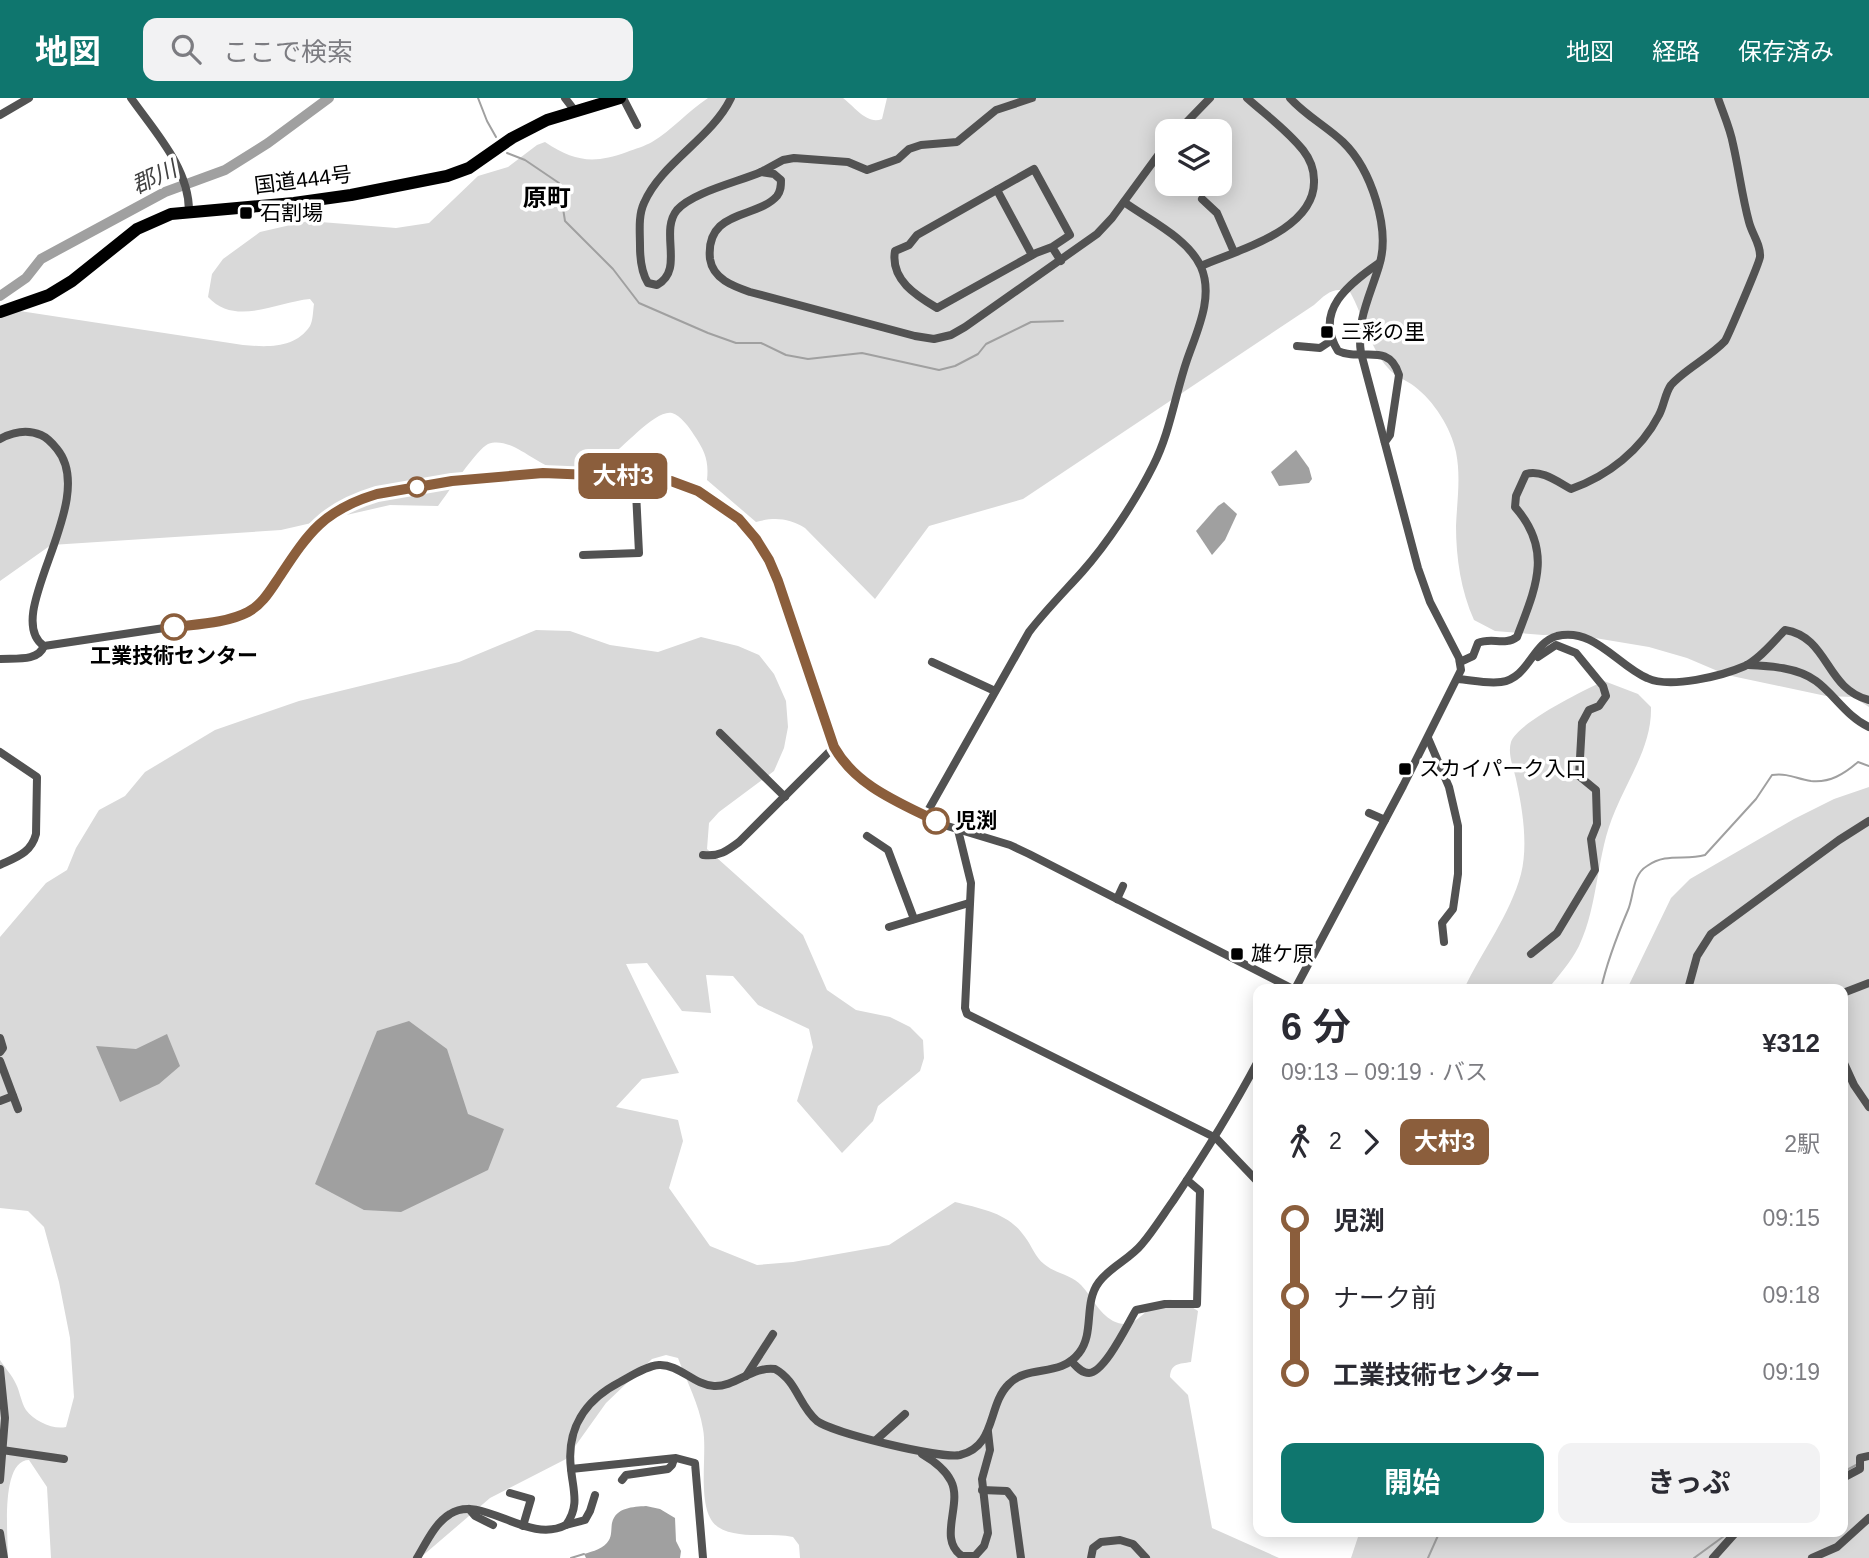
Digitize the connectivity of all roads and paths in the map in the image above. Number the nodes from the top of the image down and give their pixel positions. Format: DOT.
graph roads {
  1 [pos="29,98"];
  2 [pos="131,98"];
  3 [pos="565,98"];
  4 [pos="622,98"];
  5 [pos="731,98"];
  6 [pos="1210,98"];
  7 [pos="1247,98"];
  8 [pos="1290,98"];
  9 [pos="1718,98"];
  10 [pos="1028,99"];
  11 [pos="575,111"];
  12 [pos="0,115"];
  13 [pos="1190,119"];
  14 [pos="637,125"];
  15 [pos="1155,159"];
  16 [pos="761,172"];
  17 [pos="997,190"];
  18 [pos="1202,199"];
  19 [pos="1124,202"];
  20 [pos="189,211"];
  21 [pos="1052,247"];
  22 [pos="1234,252"];
  23 [pos="1032,255"];
  24 [pos="1061,261"];
  25 [pos="1380,262"];
  26 [pos="1201,266"];
  27 [pos="0,312"];
  28 [pos="1332,340"];
  29 [pos="1297,346"];
  30 [pos="1362,353"];
  31 [pos="0,439"];
  32 [pos="1385,442"];
  33 [pos="582,474"];
  34 [pos="55,504"];
  35 [pos="583,555"];
  36 [pos="24,638"];
  37 [pos="44,646"];
  38 [pos="0,660"];
  39 [pos="1532,660"];
  40 [pos="1460,662"];
  41 [pos="932,663"];
  42 [pos="1747,665"];
  43 [pos="1458,679"];
  44 [pos="995,691"];
  45 [pos="1869,700"];
  46 [pos="1869,727"];
  47 [pos="720,733"];
  48 [pos="1428,738"];
  49 [pos="834,747"];
  50 [pos="0,752"];
  51 [pos="785,797"];
  52 [pos="1369,813"];
  53 [pos="925,816"];
  54 [pos="1385,820"];
  55 [pos="1869,821"];
  56 [pos="958,830"];
  57 [pos="867,836"];
  58 [pos="703,855"];
  59 [pos="0,865"];
  60 [pos="1123,886"];
  61 [pos="1117,899"];
  62 [pos="969,903"];
  63 [pos="914,919"];
  64 [pos="889,927"];
  65 [pos="1444,942"];
  66 [pos="1531,954"];
  67 [pos="1869,983"];
  68 [pos="1284,984"];
  69 [pos="1297,984"];
  70 [pos="1689,984"];
  71 [pos="1848,991"];
  72 [pos="2,1036"];
  73 [pos="0,1052"];
  74 [pos="0,1061"];
  75 [pos="1253,1070"];
  76 [pos="1848,1072"];
  77 [pos="13,1096"];
  78 [pos="0,1101"];
  79 [pos="1869,1107"];
  80 [pos="18,1109"];
  81 [pos="1216,1138"];
  82 [pos="1253,1177"];
  83 [pos="1187,1180"];
  84 [pos="773,1334"];
  85 [pos="1071,1361"];
  86 [pos="0,1368"];
  87 [pos="746,1376"];
  88 [pos="905,1415"];
  89 [pos="988,1432"];
  90 [pos="876,1440"];
  91 [pos="2,1450"];
  92 [pos="917,1451"];
  93 [pos="64,1459"];
  94 [pos="674,1459"];
  95 [pos="1863,1461"];
  96 [pos="571,1469"];
  97 [pos="1848,1474"];
  98 [pos="0,1480"];
  99 [pos="622,1480"];
  100 [pos="982,1490"];
  101 [pos="510,1493"];
  102 [pos="594,1495"];
  103 [pos="469,1509"];
  104 [pos="1869,1518"];
  105 [pos="493,1525"];
  106 [pos="566,1525"];
  107 [pos="523,1526"];
  108 [pos="0,1533"];
  109 [pos="1732,1537"];
  110 [pos="4,1558"];
  111 [pos="417,1558"];
  112 [pos="703,1558"];
  113 [pos="1021,1558"];
  114 [pos="1091,1558"];
  115 [pos="1146,1558"];
  116 [pos="1713,1558"];
  117 [pos="1812,1558"];
  1 -- 12 [label="street"];
  2 -- 20 [label="street"];
  3 -- 11 [label="street"];
  4 -- 11 [label="highway, 国道444号"];
  4 -- 14 [label="street"];
  5 -- 16 [label="street"];
  6 -- 13 [label="street"];
  7 -- 22 [label="street"];
  8 -- 25 [label="street"];
  9 -- 40 [label="street"];
  10 -- 16 [label="street"];
  11 -- 20 [label="highway, 国道444号"];
  15 -- 19 [label="street"];
  16 -- 24 [label="street"];
  17 -- 21 [label="street"];
  17 -- 23 [label="street"];
  17 -- 23 [label="street"];
  18 -- 22 [label="street"];
  19 -- 24 [label="street"];
  19 -- 26 [label="street"];
  20 -- 27 [label="highway, 国道444号"];
  21 -- 23 [label="street"];
  21 -- 24 [label="street"];
  22 -- 26 [label="street"];
  25 -- 28 [label="street"];
  25 -- 30 [label="street"];
  26 -- 44 [label="street"];
  28 -- 29 [label="street"];
  28 -- 30 [label="street"];
  30 -- 32 [label="street"];
  30 -- 32 [label="street"];
  31 -- 34 [label="street"];
  32 -- 40 [label="street"];
  33 -- 35 [label="street"];
  33 -- 37 [label="street"];
  33 -- 49 [label="street"];
  36 -- 37 [label="street"];
  37 -- 38 [label="street"];
  39 -- 42 [label="street"];
  39 -- 43 [label="street"];
  39 -- 66 [label="street"];
  40 -- 43 [label="street"];
  41 -- 44 [label="street"];
  42 -- 45 [label="street"];
  42 -- 46 [label="street"];
  43 -- 48 [label="street"];
  44 -- 53 [label="street"];
  47 -- 51 [label="street"];
  48 -- 54 [label="street"];
  48 -- 65 [label="street"];
  49 -- 51 [label="street"];
  49 -- 53 [label="street"];
  50 -- 59 [label="street"];
  51 -- 58 [label="street"];
  52 -- 54 [label="street"];
  53 -- 56 [label="street"];
  54 -- 69 [label="street"];
  55 -- 70 [label="street"];
  56 -- 61 [label="street"];
  56 -- 62 [label="street"];
  57 -- 63 [label="street"];
  60 -- 61 [label="street"];
  61 -- 68 [label="street"];
  62 -- 63 [label="street"];
  62 -- 81 [label="street"];
  63 -- 64 [label="street"];
  67 -- 71 [label="street"];
  72 -- 73 [label="street"];
  74 -- 77 [label="street"];
  75 -- 81 [label="street"];
  76 -- 79 [label="street"];
  77 -- 78 [label="street"];
  77 -- 80 [label="street"];
  81 -- 82 [label="street"];
  81 -- 83 [label="street"];
  83 -- 85 [label="street"];
  83 -- 85 [label="street"];
  84 -- 87 [label="street"];
  85 -- 89 [label="street"];
  86 -- 91 [label="street"];
  87 -- 90 [label="street"];
  87 -- 96 [label="street"];
  88 -- 90 [label="street"];
  89 -- 92 [label="street"];
  89 -- 100 [label="street"];
  90 -- 92 [label="street"];
  91 -- 93 [label="street"];
  91 -- 98 [label="street"];
  92 -- 100 [label="street"];
  94 -- 96 [label="street"];
  94 -- 99 [label="street"];
  94 -- 112 [label="street"];
  95 -- 97 [label="street"];
  96 -- 106 [label="street"];
  100 -- 113 [label="street"];
  101 -- 107 [label="street"];
  102 -- 106 [label="street"];
  103 -- 105 [label="street"];
  103 -- 107 [label="street"];
  103 -- 111 [label="street"];
  104 -- 117 [label="street"];
  106 -- 107 [label="street"];
  108 -- 110 [label="street"];
  109 -- 116 [label="street"];
  114 -- 115 [label="street"];
}
